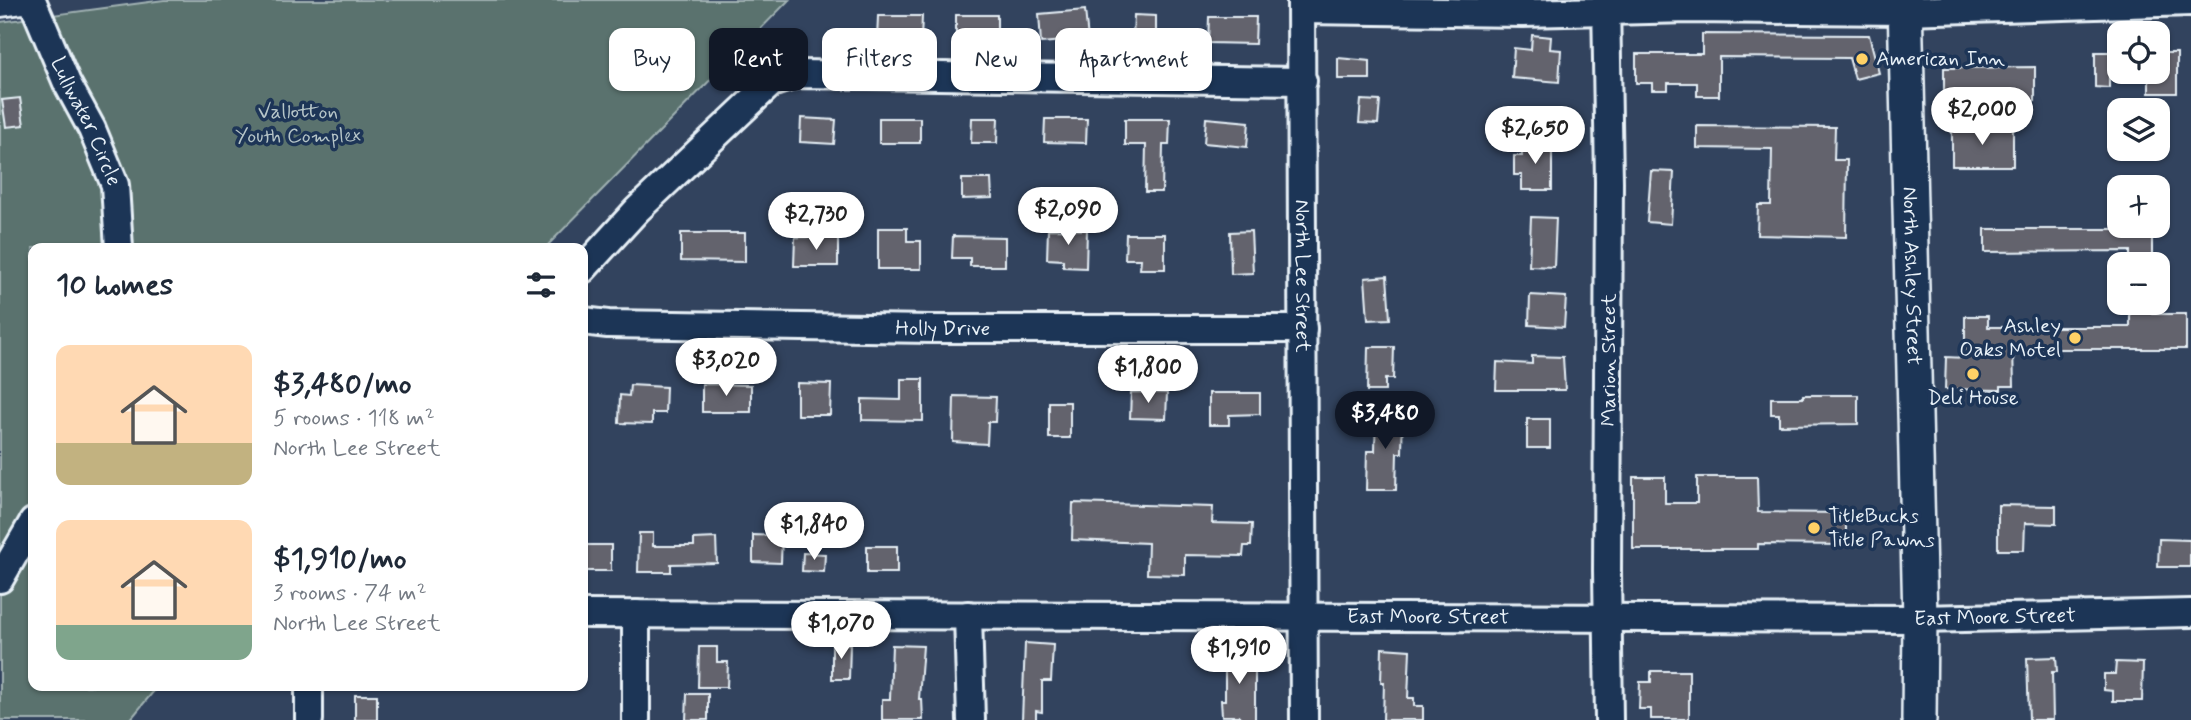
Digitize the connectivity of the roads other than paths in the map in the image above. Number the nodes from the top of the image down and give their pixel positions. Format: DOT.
graph roads {
  1 [pos="22,0"];
  2 [pos="32,0"];
  3 [pos="2191,2"];
  4 [pos="0,3"];
  5 [pos="1302,5"];
  6 [pos="1905,5"];
  7 [pos="1606,6"];
  8 [pos="1303,81"];
  9 [pos="119,243"];
  10 [pos="588,264"];
  11 [pos="588,322"];
  12 [pos="1303,328"];
  13 [pos="28,531"];
  14 [pos="0,579"];
  15 [pos="2191,613"];
  16 [pos="588,614"];
  17 [pos="636,614"];
  18 [pos="968,615"];
  19 [pos="1609,616"];
  20 [pos="1304,617"];
  21 [pos="1920,618"];
  22 [pos="309,691"];
  23 [pos="309,720"];
  24 [pos="636,720"];
  25 [pos="971,720"];
  26 [pos="1304,720"];
  27 [pos="1609,720"];
  28 [pos="1920,720"];
  1 -- 4 [label="street"];
  2 -- 9 [label="street, Lullwater Circle"];
  3 -- 6 [label="street"];
  5 -- 7 [label="street"];
  5 -- 8 [label="street, North Lee Street"];
  6 -- 7 [label="street"];
  6 -- 21 [label="main road, North Ashley Street"];
  7 -- 19 [label="street, Marion Street"];
  8 -- 10 [label="street"];
  8 -- 12 [label="street, North Lee Street"];
  11 -- 12 [label="street, Holly Drive"];
  12 -- 20 [label="street, North Lee Street"];
  13 -- 14 [label="street"];
  15 -- 21 [label="street, East Moore Street"];
  16 -- 17 [label="street, East Moore Street"];
  17 -- 18 [label="street, East Moore Street"];
  17 -- 24 [label="street"];
  18 -- 20 [label="street, East Moore Street"];
  18 -- 25 [label="street"];
  19 -- 20 [label="street, East Moore Street"];
  19 -- 21 [label="street, East Moore Street"];
  19 -- 27 [label="street, Marion Street"];
  20 -- 26 [label="street, North Lee Street"];
  21 -- 28 [label="main road, North Ashley Street"];
  22 -- 23 [label="street"];
}
